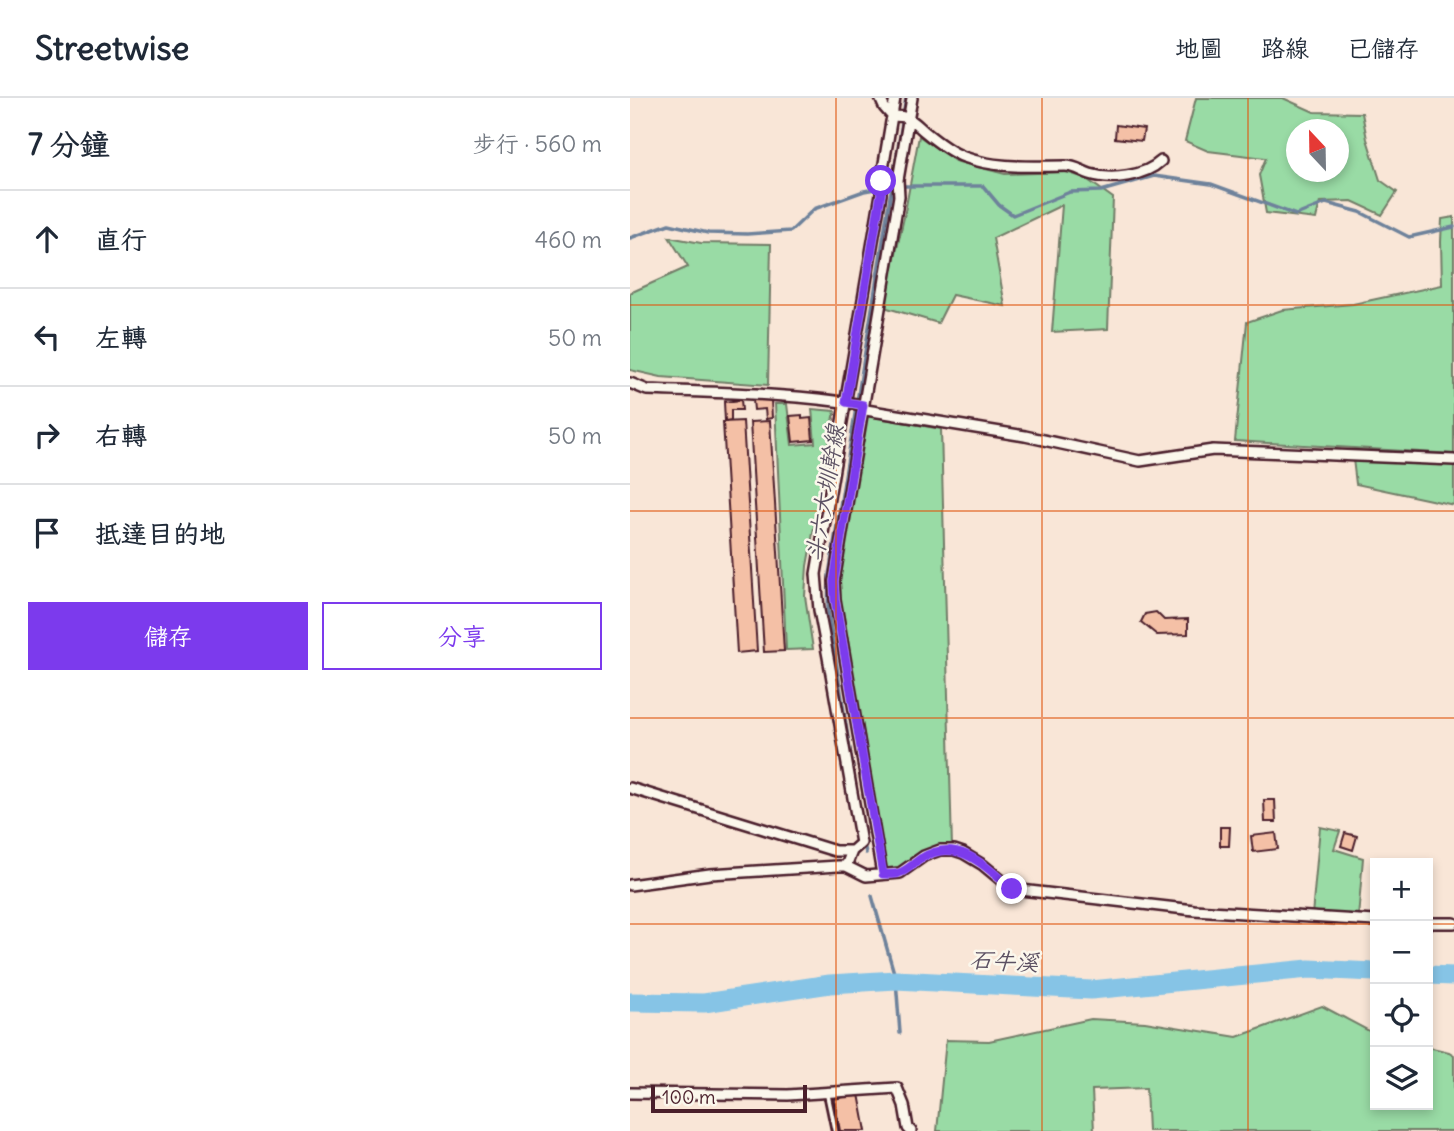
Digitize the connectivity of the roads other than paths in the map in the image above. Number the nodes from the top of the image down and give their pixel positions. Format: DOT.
graph roads {
  1 [pos="880,98"];
  2 [pos="895,98"];
  3 [pos="912,98"];
  4 [pos="891,116"];
  5 [pos="909,118"];
  6 [pos="1161,161"];
  7 [pos="630,383"];
  8 [pos="846,402"];
  9 [pos="863,405"];
  10 [pos="1454,460"];
  11 [pos="630,788"];
  12 [pos="852,851"];
  13 [pos="849,868"];
  14 [pos="883,874"];
  15 [pos="630,885"];
  16 [pos="1370,921"];
  17 [pos="1433,923"];
  18 [pos="1454,923"];
  19 [pos="630,1093"];
  20 [pos="827,1093"];
  21 [pos="835,1131"];
  22 [pos="911,1131"];
  1 -- 4 [label="street"];
  2 -- 4 [label="street"];
  3 -- 5 [label="street"];
  4 -- 5 [label="street"];
  4 -- 8 [label="street"];
  5 -- 6 [label="street"];
  5 -- 9 [label="street"];
  7 -- 8 [label="street"];
  8 -- 9 [label="street"];
  8 -- 12 [label="street"];
  9 -- 10 [label="street"];
  9 -- 14 [label="street"];
  11 -- 12 [label="street"];
  12 -- 13 [label="street"];
  13 -- 14 [label="street"];
  13 -- 15 [label="street"];
  14 -- 16 [label="street"];
  17 -- 18 [label="street"];
  19 -- 20 [label="street"];
  20 -- 21 [label="lane"];
  20 -- 22 [label="street"];
}
